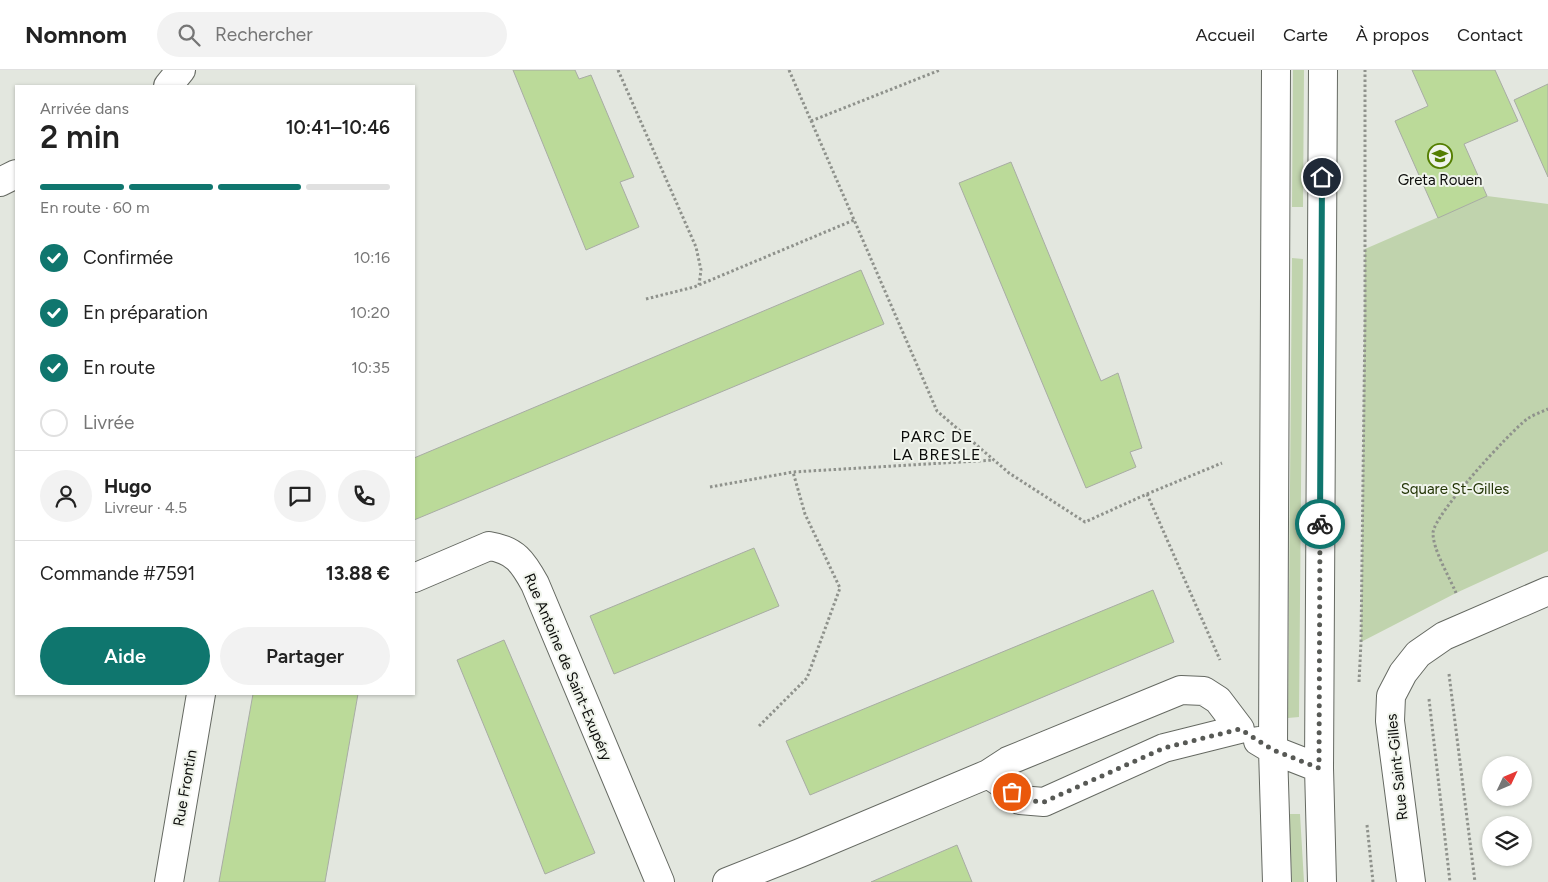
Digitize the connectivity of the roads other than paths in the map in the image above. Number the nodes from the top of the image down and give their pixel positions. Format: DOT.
graph roads {
  1 [pos="181,70"];
  2 [pos="1276,70"];
  3 [pos="1323,70"];
  4 [pos="169,85"];
  5 [pos="15,174"];
  6 [pos="0,182"];
  7 [pos="415,578"];
  8 [pos="1548,591"];
  9 [pos="201,695"];
  10 [pos="1240,729"];
  11 [pos="1273,750"];
  12 [pos="1319,768"];
  13 [pos="988,774"];
  14 [pos="169,882"];
  15 [pos="660,882"];
  16 [pos="727,882"];
  17 [pos="1277,882"];
  18 [pos="1322,882"];
  19 [pos="1410,882"];
  1 -- 4 [label="street"];
  2 -- 11 [label="street"];
  3 -- 12 [label="street"];
  5 -- 6 [label="street"];
  7 -- 15 [label="street, Rue Antoine de Saint-Exupéry"];
  8 -- 19 [label="street, Rue Saint-Gilles"];
  9 -- 14 [label="street, Rue Frontin"];
  10 -- 11 [label="street"];
  10 -- 13 [label="street"];
  10 -- 13 [label="street"];
  11 -- 12 [label="street"];
  11 -- 17 [label="street"];
  12 -- 18 [label="street"];
  13 -- 16 [label="street"];
}
